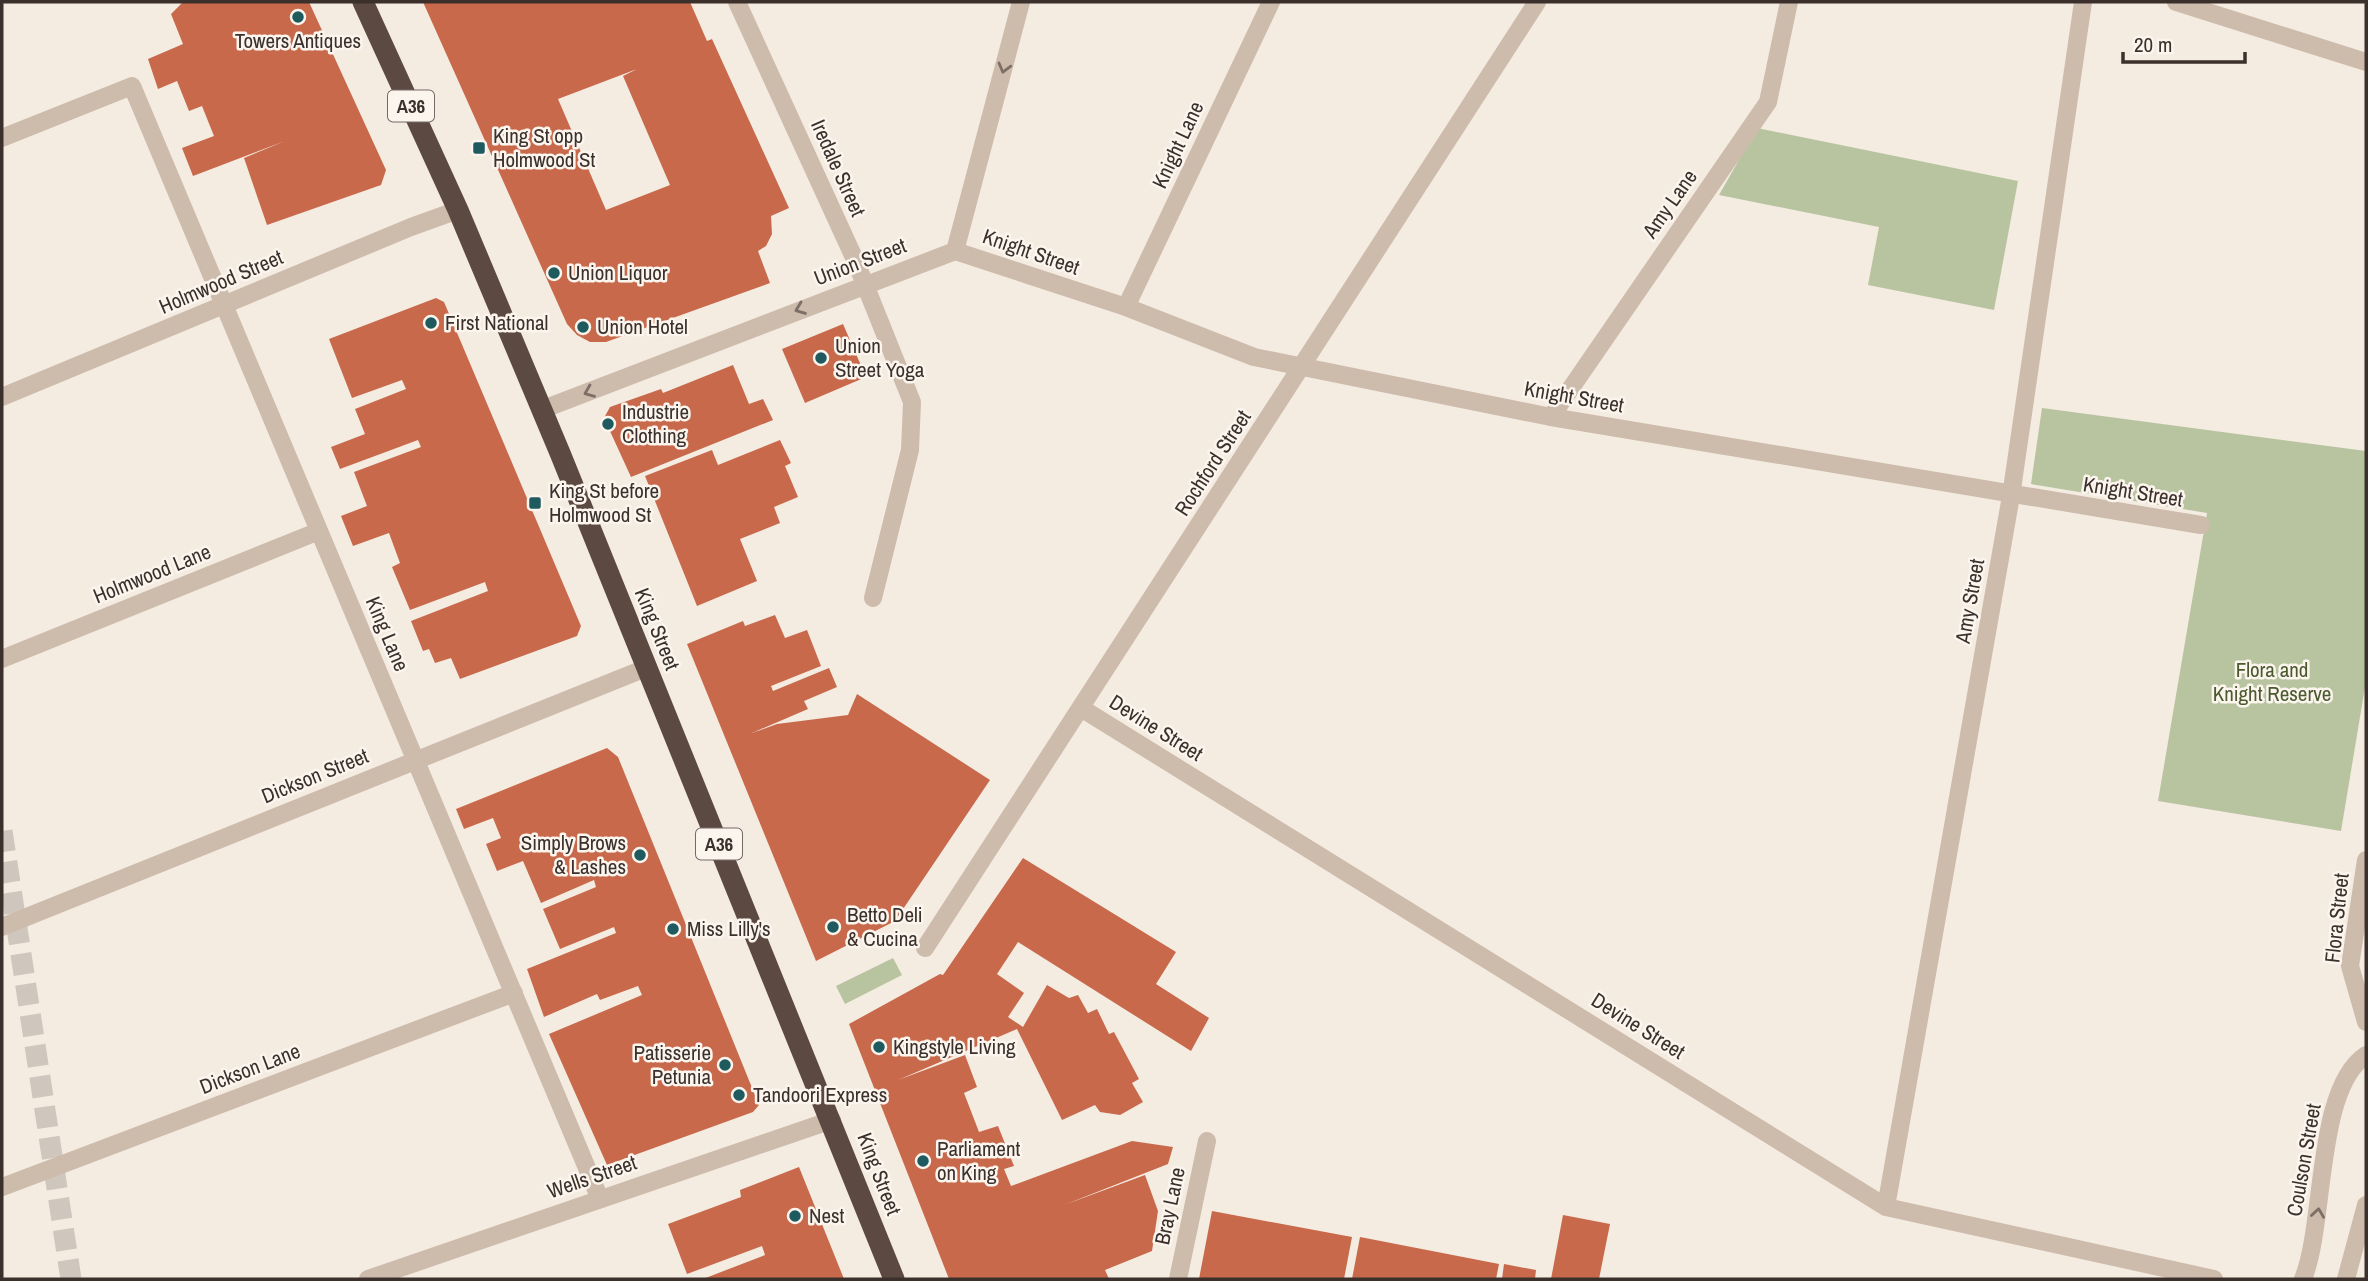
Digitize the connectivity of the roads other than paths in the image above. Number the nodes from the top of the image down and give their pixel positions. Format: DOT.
graph roads {
  1 [pos="363,2"];
  2 [pos="737,2"];
  3 [pos="1021,2"];
  4 [pos="1271,2"];
  5 [pos="1537,2"];
  6 [pos="1789,2"];
  7 [pos="2083,2"];
  8 [pos="2176,2"];
  9 [pos="2366,62"];
  10 [pos="2,138"];
  11 [pos="458,211"];
  12 [pos="955,251"];
  13 [pos="864,284"];
  14 [pos="225,306"];
  15 [pos="1126,307"];
  16 [pos="1303,367"];
  17 [pos="2,397"];
  18 [pos="541,410"];
  19 [pos="1551,417"];
  20 [pos="2011,496"];
  21 [pos="2201,525"];
  22 [pos="319,531"];
  23 [pos="873,598"];
  24 [pos="2,659"];
  25 [pos="646,668"];
  26 [pos="1081,708"];
  27 [pos="416,760"];
  28 [pos="2366,860"];
  29 [pos="2,927"];
  30 [pos="925,948"];
  31 [pos="513,993"];
  32 [pos="2366,1022"];
  33 [pos="2366,1055"];
  34 [pos="832,1119"];
  35 [pos="1207,1141"];
  36 [pos="2,1187"];
  37 [pos="600,1199"];
  38 [pos="2366,1205"];
  39 [pos="1886,1207"];
  40 [pos="368,1279"];
  41 [pos="894,1279"];
  42 [pos="1178,1279"];
  43 [pos="2214,1279"];
  44 [pos="2303,1279"];
  45 [pos="2346,1279"];
  1 -- 11 [label="highway, King Street / A36"];
  2 -- 13 [label="street, Iredale Street"];
  3 -- 12 [label="street, one-way"];
  4 -- 15 [label="street, Knight Lane"];
  5 -- 16 [label="street, Rochford Street"];
  6 -- 19 [label="street, Amy Lane"];
  7 -- 20 [label="street, Amy Street"];
  8 -- 9 [label="street"];
  10 -- 14 [label="street, King Lane"];
  11 -- 14 [label="street, Holmwood Street"];
  11 -- 18 [label="highway, King Street / A36"];
  12 -- 13 [label="street, Union Street"];
  12 -- 15 [label="street, Knight Street"];
  13 -- 18 [label="street, Union Street, one-way"];
  13 -- 23 [label="street, Iredale Street"];
  14 -- 17 [label="street, Holmwood Street"];
  14 -- 22 [label="street, King Lane"];
  15 -- 16 [label="street, Knight Street"];
  16 -- 19 [label="street, Knight Street"];
  16 -- 26 [label="street, Rochford Street"];
  18 -- 25 [label="highway, King Street / A36"];
  19 -- 20 [label="street, Knight Street"];
  20 -- 21 [label="street, Knight Street"];
  20 -- 39 [label="street, Amy Street"];
  22 -- 24 [label="street, Holmwood Lane"];
  22 -- 27 [label="street, King Lane"];
  25 -- 27 [label="street, Dickson Street"];
  25 -- 34 [label="highway, King Street / A36"];
  26 -- 30 [label="street, Rochford Street"];
  26 -- 39 [label="street, Devine Street"];
  27 -- 29 [label="street, Dickson Street"];
  27 -- 31 [label="street, King Lane"];
  28 -- 32 [label="street, Flora Street"];
  31 -- 36 [label="street, Dickson Lane"];
  31 -- 37 [label="street, King Lane"];
  44 -- 33 [label="street, Coulson Street, one-way"];
  34 -- 37 [label="street, Wells Street"];
  34 -- 41 [label="highway, King Street / A36"];
  35 -- 42 [label="street, Bray Lane"];
  37 -- 40 [label="street, Wells Street"];
  38 -- 45 [label="street"];
  39 -- 43 [label="street, Devine Street"];
}
